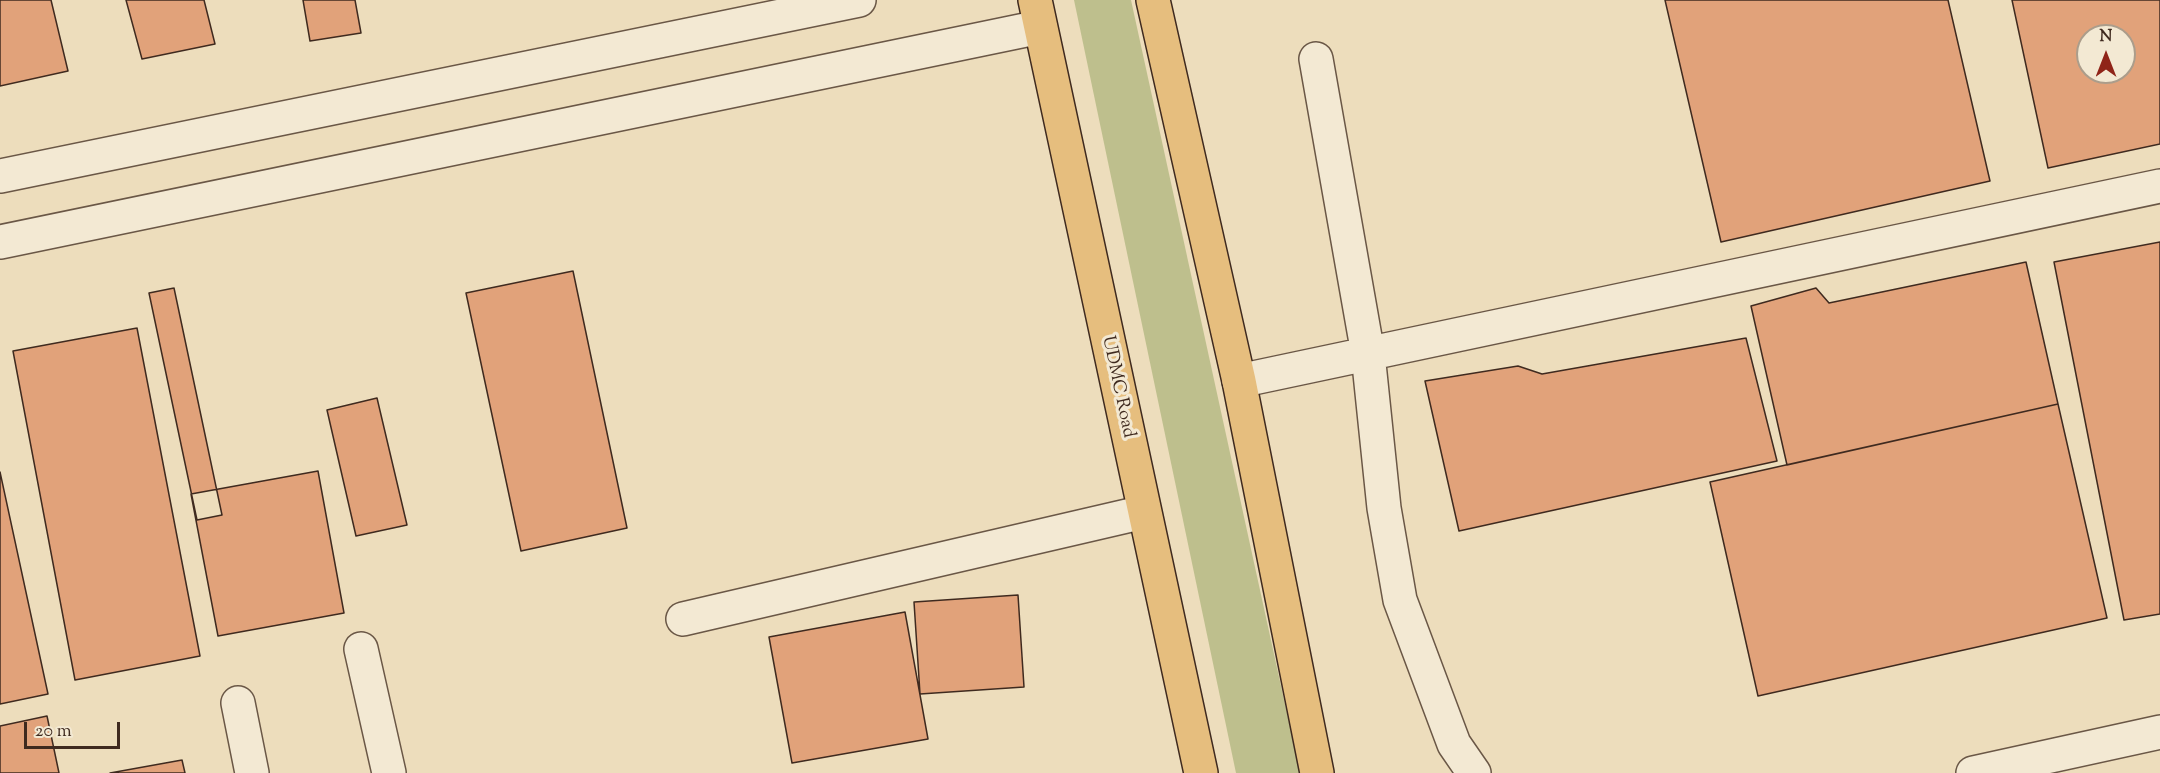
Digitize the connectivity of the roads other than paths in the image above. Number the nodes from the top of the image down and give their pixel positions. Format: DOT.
graph roads {
  1 [pos="859,0"];
  2 [pos="1153,0"];
  3 [pos="1038,13"];
  4 [pos="1316,59"];
  5 [pos="0,176"];
  6 [pos="2160,186"];
  7 [pos="0,242"];
  8 [pos="1368,354"];
  9 [pos="1239,381"];
  10 [pos="1144,512"];
  11 [pos="683,619"];
  12 [pos="361,649"];
  13 [pos="238,703"];
  14 [pos="2160,732"];
  15 [pos="252,773"];
  16 [pos="389,773"];
  17 [pos="1201,773"];
  18 [pos="1317,773"];
  19 [pos="1474,773"];
  20 [pos="1973,773"];
  1 -- 5 [label="street"];
  2 -- 9 [label="main road"];
  3 -- 7 [label="street"];
  3 -- 10 [label="main road, UDMC Road"];
  4 -- 8 [label="street"];
  6 -- 8 [label="street"];
  8 -- 9 [label="street"];
  8 -- 19 [label="street"];
  9 -- 18 [label="main road"];
  10 -- 11 [label="street"];
  10 -- 17 [label="main road, UDMC Road"];
  12 -- 16 [label="street"];
  13 -- 15 [label="street"];
  14 -- 20 [label="street"];
}
